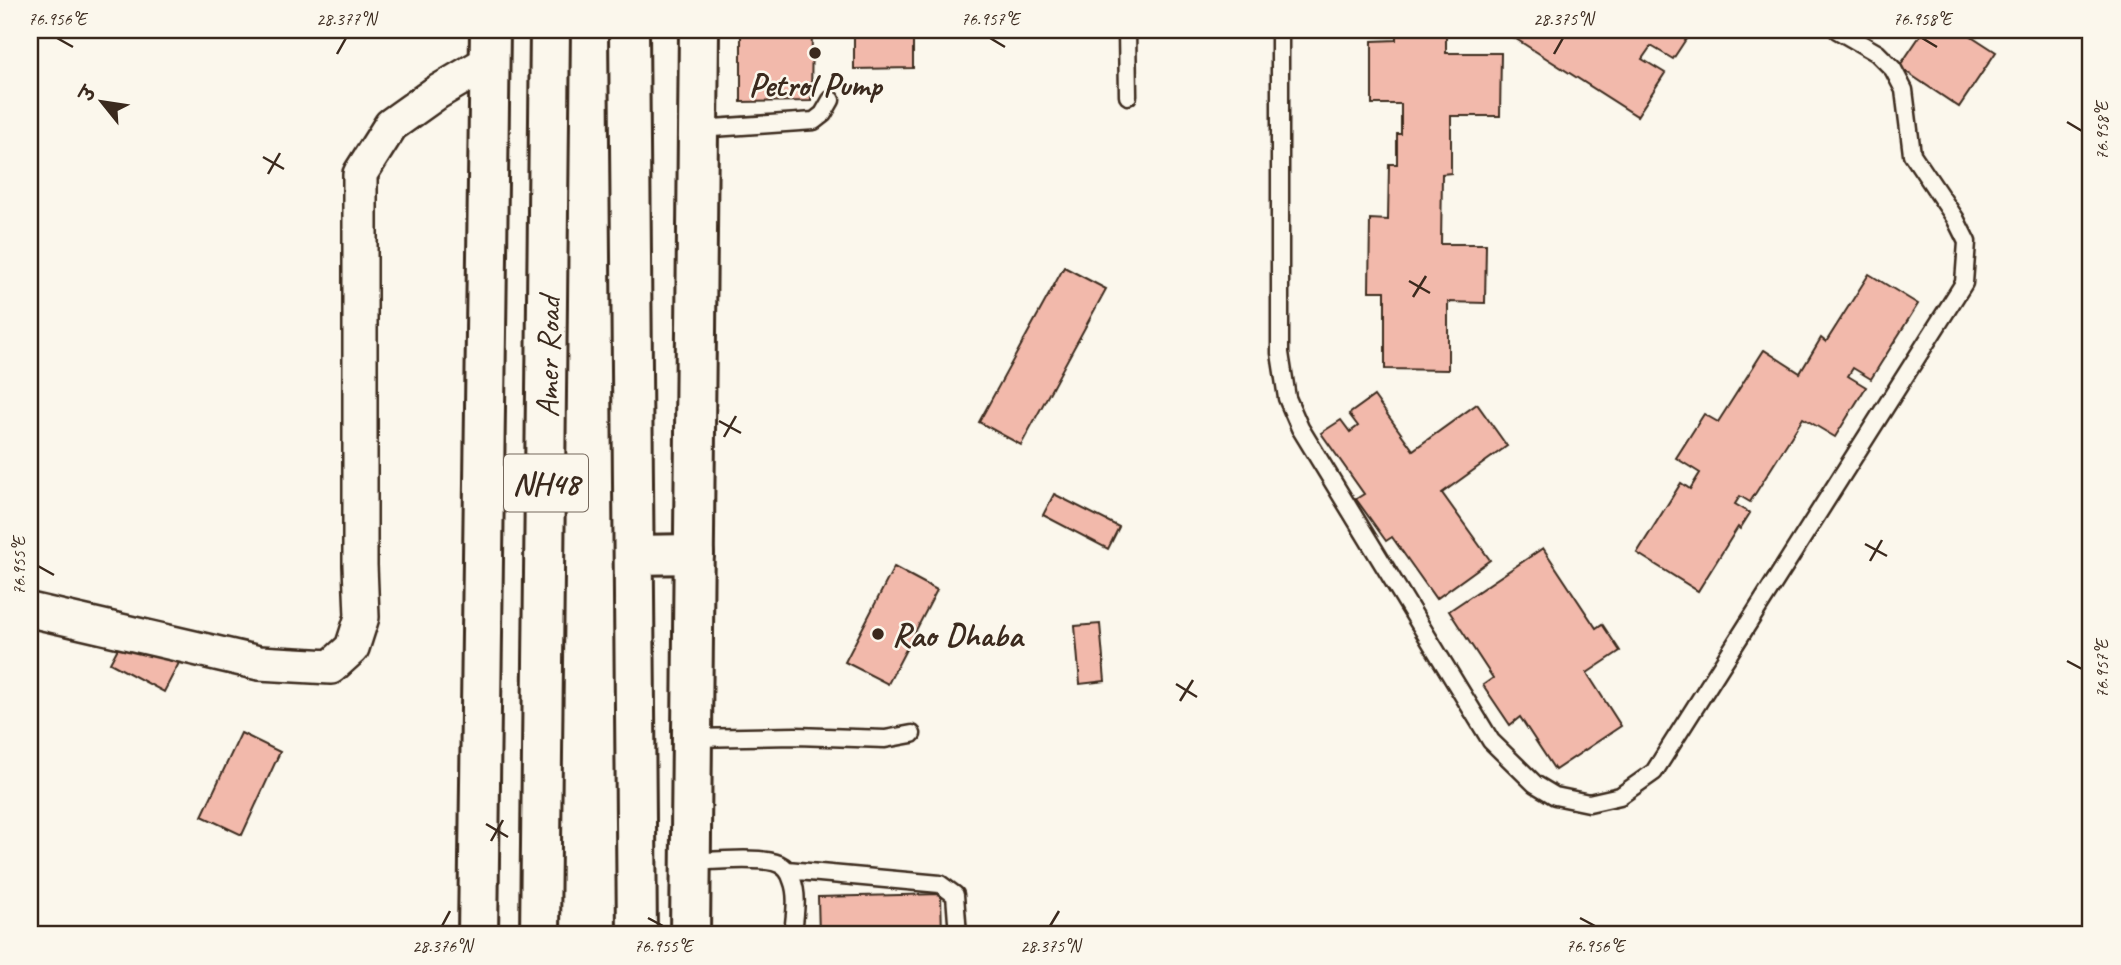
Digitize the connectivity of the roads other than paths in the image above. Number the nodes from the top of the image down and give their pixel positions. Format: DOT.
graph roads {
  1 [pos="550,30"];
  2 [pos="629,30"];
  3 [pos="699,30"];
  4 [pos="1127,30"];
  5 [pos="1280,30"];
  6 [pos="1837,30"];
  7 [pos="490,45"];
  8 [pos="1128,96"];
  9 [pos="831,100"];
  10 [pos="698,130"];
  11 [pos="694,554"];
  12 [pos="634,555"];
  13 [pos="30,610"];
  14 [pos="912,734"];
  15 [pos="691,738"];
  16 [pos="691,862"];
  17 [pos="787,870"];
  18 [pos="478,935"];
  19 [pos="540,935"];
  20 [pos="637,935"];
  21 [pos="690,935"];
  22 [pos="793,935"];
  23 [pos="958,935"];
  1 -- 19 [label="main road, Amer Road / NH48"];
  2 -- 12 [label="main road, NH48"];
  3 -- 10 [label="main road"];
  4 -- 8 [label="lane"];
  5 -- 6 [label="lane"];
  7 -- 13 [label="street"];
  7 -- 18 [label="main road"];
  9 -- 10 [label="lane"];
  10 -- 11 [label="main road"];
  11 -- 12 [label="main road"];
  11 -- 15 [label="main road"];
  12 -- 20 [label="main road, NH48"];
  14 -- 15 [label="lane"];
  15 -- 16 [label="main road"];
  16 -- 17 [label="lane"];
  16 -- 21 [label="main road"];
  17 -- 22 [label="lane"];
  17 -- 23 [label="lane"];
}
